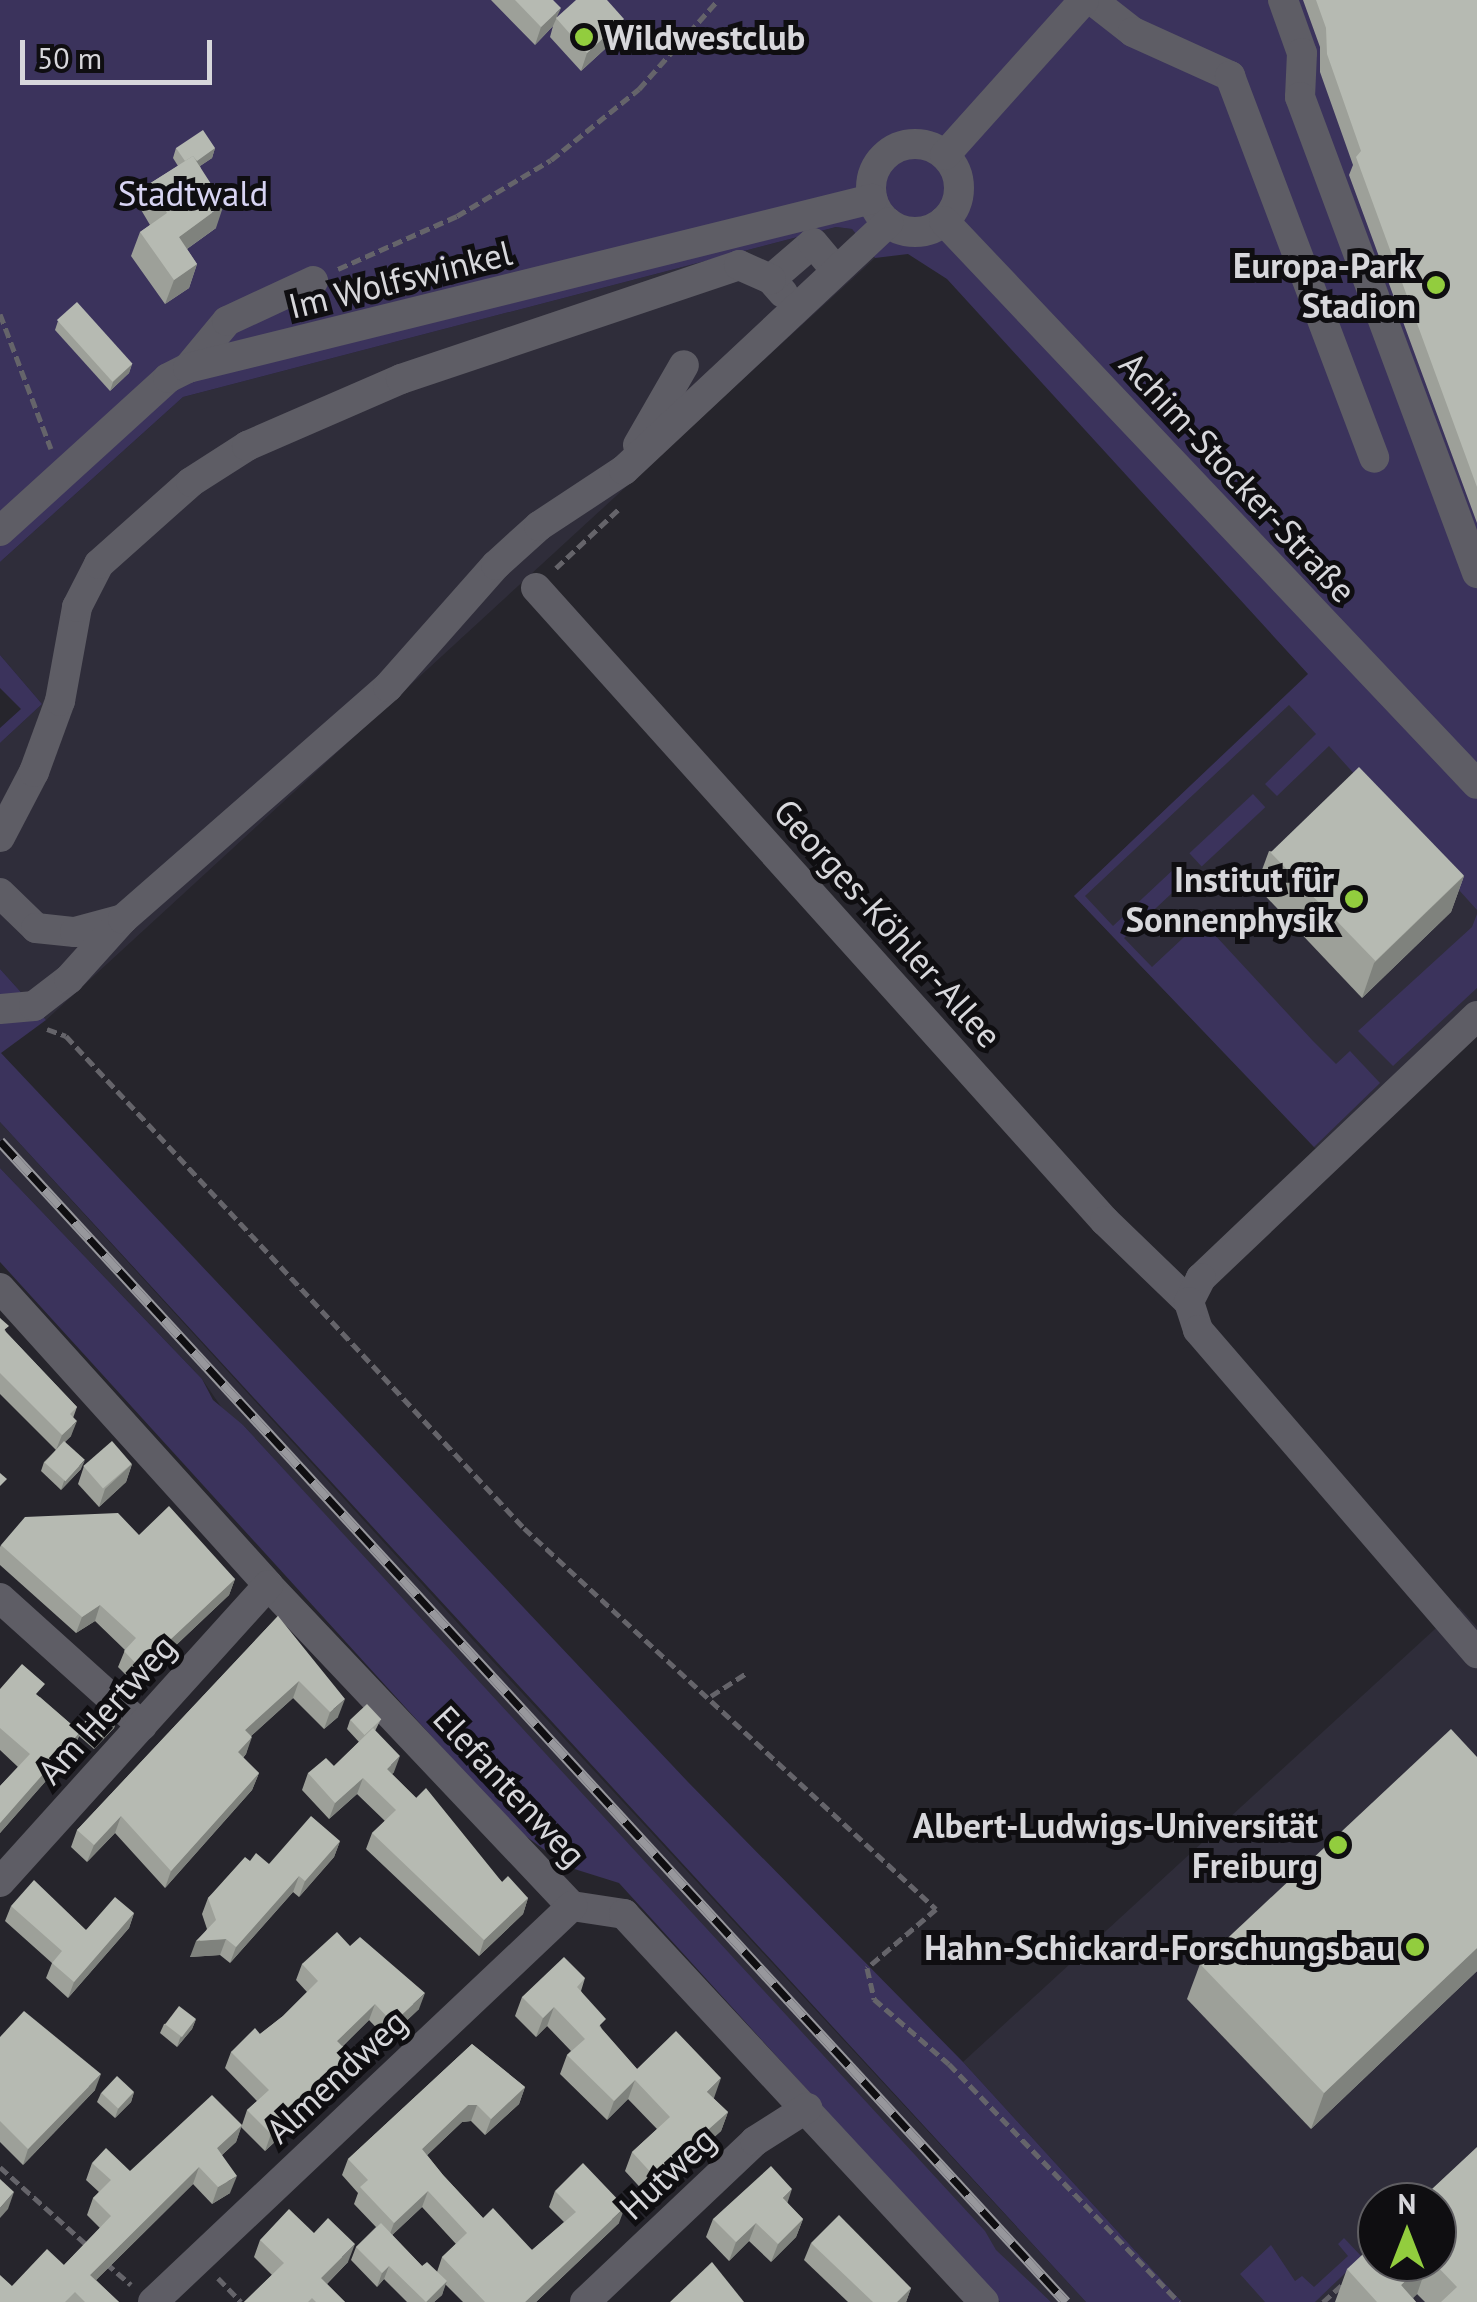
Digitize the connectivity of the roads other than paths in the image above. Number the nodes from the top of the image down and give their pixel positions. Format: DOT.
graph roads {
  1 [pos="1088,0"];
  2 [pos="1262,0"];
  3 [pos="1283,0"];
  4 [pos="1300,97"];
  5 [pos="945,155"];
  6 [pos="880,211"];
  7 [pos="944,221"];
  8 [pos="835,269"];
  9 [pos="319,278"];
  10 [pos="772,278"];
  11 [pos="796,309"];
  12 [pos="684,365"];
  13 [pos="188,368"];
  14 [pos="1374,458"];
  15 [pos="624,470"];
  16 [pos="0,532"];
  17 [pos="1477,574"];
  18 [pos="536,588"];
  19 [pos="1477,784"];
  20 [pos="0,836"];
  21 [pos="0,893"];
  22 [pos="123,919"];
  23 [pos="1,1011"];
  24 [pos="1477,1016"];
  25 [pos="0,1288"];
  26 [pos="1194,1316"];
  27 [pos="268,1585"];
  28 [pos="0,1598"];
  29 [pos="1477,1653"];
  30 [pos="142,1726"];
  31 [pos="0,1882"];
  32 [pos="572,1906"];
  33 [pos="807,2108"];
  34 [pos="145,2296"];
  35 [pos="586,2302"];
  36 [pos="984,2302"];
  1 -- 5 [label="street"];
  1 -- 14 [label="street"];
  2 -- 4 [label="street"];
  3 -- 4 [label="street"];
  4 -- 17 [label="street"];
  5 -- 6 [label="street"];
  5 -- 7 [label="street"];
  6 -- 7 [label="street"];
  6 -- 8 [label="street"];
  6 -- 13 [label="street, Im Wolfswinkel"];
  7 -- 19 [label="street, Achim-Stocker-Straße"];
  8 -- 10 [label="street"];
  8 -- 11 [label="street"];
  9 -- 13 [label="street"];
  10 -- 11 [label="street"];
  10 -- 20 [label="street"];
  11 -- 15 [label="street"];
  12 -- 15 [label="street"];
  13 -- 16 [label="street, Im Wolfswinkel"];
  15 -- 22 [label="street"];
  18 -- 26 [label="street, Georges-Köhler-Allee"];
  21 -- 22 [label="street"];
  22 -- 23 [label="street"];
  24 -- 26 [label="street"];
  25 -- 27 [label="street, Elefantenweg"];
  26 -- 29 [label="street, Georges-Köhler-Allee"];
  27 -- 30 [label="street, Am Hertweg"];
  27 -- 32 [label="street, Elefantenweg"];
  28 -- 30 [label="street"];
  30 -- 31 [label="street, Am Hertweg"];
  32 -- 33 [label="street, Elefantenweg"];
  32 -- 34 [label="street, Almendweg"];
  33 -- 35 [label="street, Hutweg"];
  33 -- 36 [label="street, Elefantenweg"];
}
